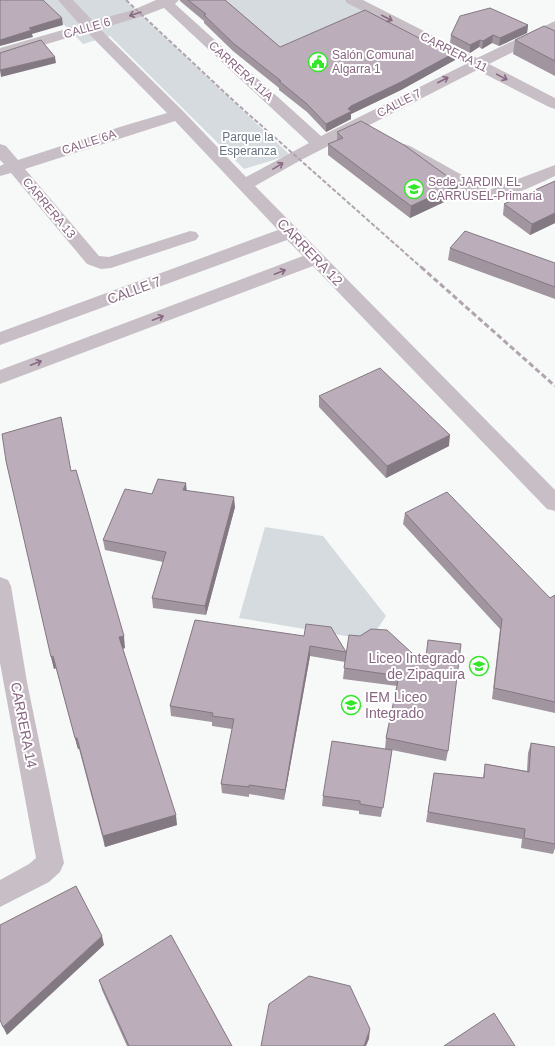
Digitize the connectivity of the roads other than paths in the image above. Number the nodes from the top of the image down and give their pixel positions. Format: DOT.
graph roads {
  1 [pos="65,0"];
  2 [pos="352,0"];
  3 [pos="167,1"];
  4 [pos="555,25"];
  5 [pos="90,28"];
  6 [pos="0,53"];
  7 [pos="476,63"];
  8 [pos="555,104"];
  9 [pos="178,115"];
  10 [pos="393,142"];
  11 [pos="319,143"];
  12 [pos="0,149"];
  13 [pos="7,169"];
  14 [pos="555,170"];
  15 [pos="244,185"];
  16 [pos="291,232"];
  17 [pos="190,236"];
  18 [pos="316,258"];
  19 [pos="0,339"];
  20 [pos="0,377"];
  21 [pos="555,503"];
  22 [pos="0,586"];
  23 [pos="8,686"];
  24 [pos="0,894"];
  1 -- 5 [label="street, CARRERA 12"];
  2 -- 7 [label="street, CARRERA 11, one-way"];
  3 -- 5 [label="street, CALLE 6, one-way"];
  3 -- 11 [label="street, CARRERA 11A"];
  4 -- 7 [label="street, CALLE 7"];
  5 -- 6 [label="street, CALLE 6"];
  5 -- 9 [label="street, CARRERA 12"];
  7 -- 8 [label="street, CARRERA 11, one-way"];
  11 -- 7 [label="street, CALLE 7, one-way"];
  9 -- 13 [label="street, CALLE 6A"];
  9 -- 15 [label="street, CARRERA 12"];
  10 -- 14 [label="street"];
  15 -- 11 [label="street, CALLE 7, one-way"];
  12 -- 13 [label="street, CARRERA 13"];
  13 -- 17 [label="street, CARRERA 13"];
  15 -- 16 [label="street, CARRERA 12"];
  16 -- 18 [label="street, CARRERA 12"];
  16 -- 19 [label="street, CALLE 7"];
  20 -- 18 [label="street, one-way"];
  18 -- 21 [label="street, CARRERA 12"];
  22 -- 23 [label="street, CARRERA 14"];
  23 -- 24 [label="street, CARRERA 14"];
}
